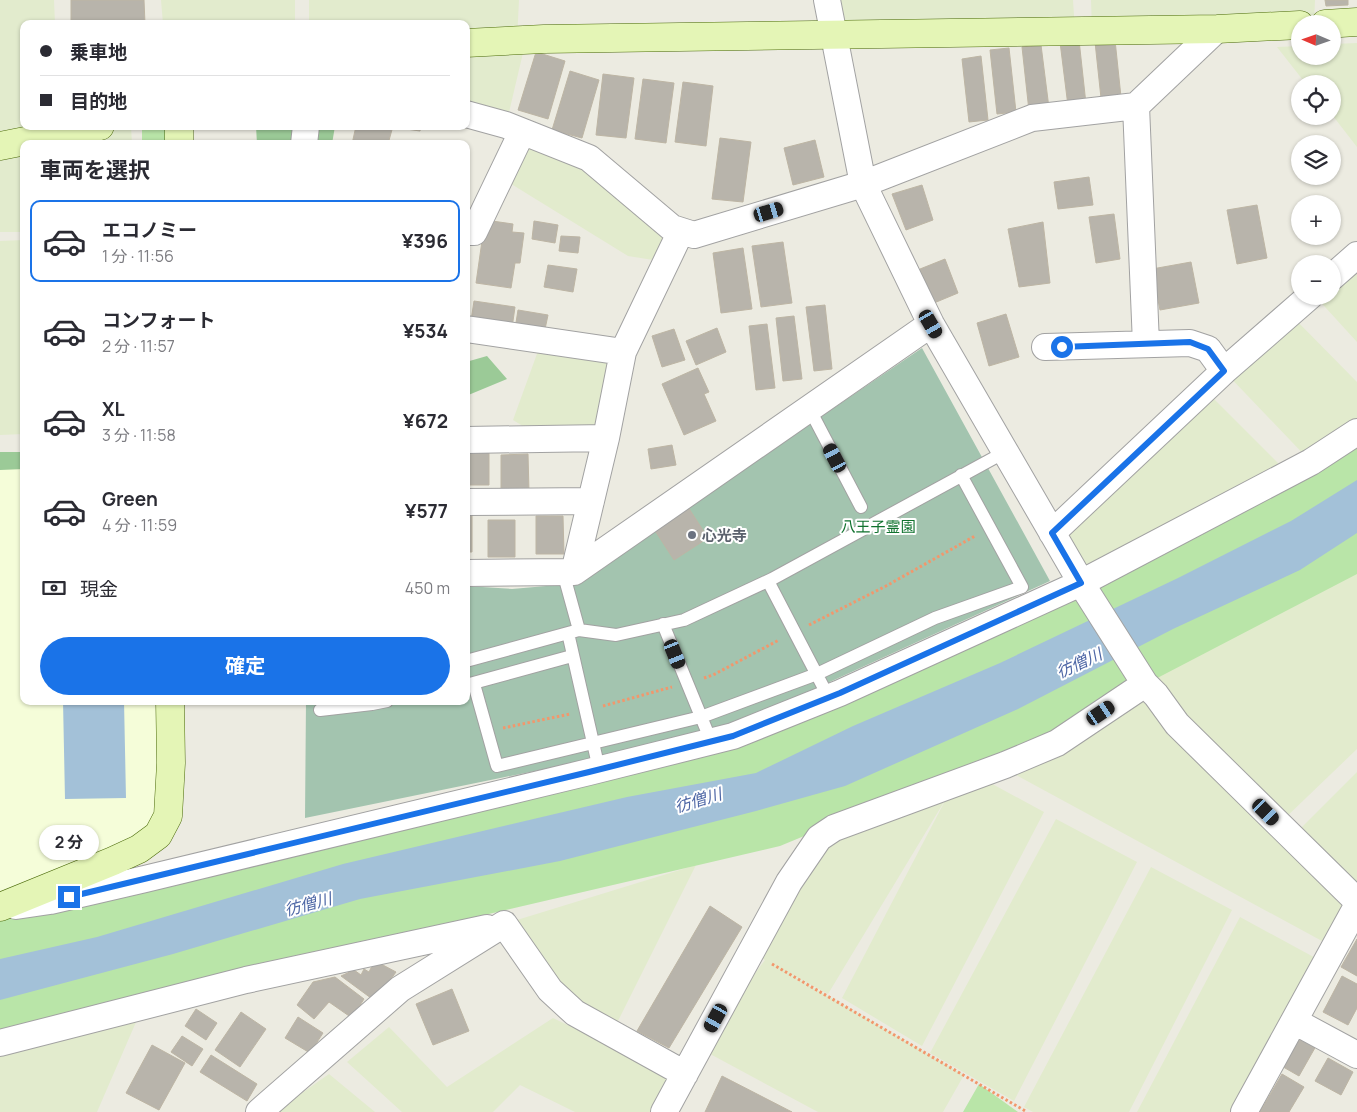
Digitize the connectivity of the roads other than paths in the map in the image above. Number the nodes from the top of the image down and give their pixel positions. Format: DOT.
graph roads {
  1 [pos="827,0"];
  2 [pos="1357,22"];
  3 [pos="1341,23"];
  4 [pos="1291,25"];
  5 [pos="1217,29"];
  6 [pos="835,34"];
  7 [pos="470,43"];
  8 [pos="1136,106"];
  9 [pos="470,115"];
  10 [pos="80,130"];
  11 [pos="522,132"];
  12 [pos="30,140"];
  13 [pos="20,142"];
  14 [pos="0,146"];
  15 [pos="863,184"];
  16 [pos="681,231"];
  17 [pos="470,232"];
  18 [pos="1357,256"];
  19 [pos="1341,269"];
  20 [pos="1300,305"];
  21 [pos="931,324"];
  22 [pos="470,330"];
  23 [pos="1146,344"];
  24 [pos="1045,347"];
  25 [pos="622,352"];
  26 [pos="1224,371"];
  27 [pos="808,408"];
  28 [pos="1357,432"];
  29 [pos="606,438"];
  30 [pos="470,440"];
  31 [pos="1005,452"];
  32 [pos="961,475"];
  33 [pos="591,501"];
  34 [pos="470,502"];
  35 [pos="862,507"];
  36 [pos="1052,533"];
  37 [pos="568,572"];
  38 [pos="470,573"];
  39 [pos="768,580"];
  40 [pos="1083,587"];
  41 [pos="663,624"];
  42 [pos="573,632"];
  43 [pos="470,656"];
  44 [pos="572,656"];
  45 [pos="817,674"];
  46 [pos="470,684"];
  47 [pos="1145,684"];
  48 [pos="829,698"];
  49 [pos="170,705"];
  50 [pos="363,705"];
  51 [pos="320,710"];
  52 [pos="701,717"];
  53 [pos="711,741"];
  54 [pos="592,743"];
  55 [pos="599,769"];
  56 [pos="1357,900"];
  57 [pos="1357,906"];
  58 [pos="0,908"];
  59 [pos="504,924"];
  60 [pos="1294,1021"];
  61 [pos="0,1043"];
  62 [pos="1357,1055"];
  63 [pos="685,1074"];
  64 [pos="259,1112"];
  65 [pos="664,1112"];
  66 [pos="1244,1112"];
  1 -- 6 [label="street"];
  2 -- 3 [label="street"];
  4 -- 5 [label="street"];
  5 -- 6 [label="street"];
  5 -- 8 [label="street"];
  6 -- 7 [label="street"];
  6 -- 15 [label="street"];
  8 -- 15 [label="street"];
  8 -- 23 [label="street"];
  9 -- 11 [label="street"];
  10 -- 12 [label="street"];
  11 -- 16 [label="street"];
  11 -- 17 [label="street"];
  13 -- 14 [label="street"];
  15 -- 16 [label="street"];
  15 -- 21 [label="street"];
  16 -- 25 [label="street"];
  18 -- 19 [label="street"];
  20 -- 26 [label="street"];
  21 -- 27 [label="street"];
  21 -- 31 [label="street"];
  22 -- 25 [label="street"];
  23 -- 24 [label="street"];
  23 -- 26 [label="street"];
  25 -- 29 [label="street"];
  26 -- 36 [label="street"];
  27 -- 35 [label="lane"];
  27 -- 37 [label="street"];
  28 -- 40 [label="street"];
  29 -- 30 [label="street"];
  29 -- 33 [label="street"];
  31 -- 32 [label="lane"];
  31 -- 36 [label="street"];
  32 -- 39 [label="lane"];
  32 -- 45 [label="lane"];
  33 -- 34 [label="street"];
  33 -- 37 [label="street"];
  36 -- 40 [label="street"];
  37 -- 38 [label="street"];
  37 -- 42 [label="lane"];
  39 -- 41 [label="lane"];
  39 -- 45 [label="lane"];
  40 -- 47 [label="street"];
  40 -- 48 [label="street"];
  41 -- 42 [label="lane"];
  41 -- 52 [label="lane"];
  42 -- 43 [label="lane"];
  42 -- 44 [label="lane"];
  44 -- 46 [label="lane"];
  44 -- 54 [label="lane"];
  45 -- 48 [label="lane"];
  45 -- 52 [label="lane"];
  46 -- 54 [label="lane"];
  47 -- 56 [label="street"];
  47 -- 63 [label="street"];
  48 -- 53 [label="street"];
  49 -- 58 [label="street"];
  50 -- 51 [label="lane"];
  52 -- 53 [label="lane"];
  52 -- 54 [label="lane"];
  53 -- 55 [label="street"];
  54 -- 55 [label="lane"];
  55 -- 58 [label="street"];
  57 -- 60 [label="street"];
  59 -- 61 [label="street"];
  59 -- 63 [label="street"];
  59 -- 64 [label="street"];
  60 -- 62 [label="street"];
  60 -- 66 [label="street"];
  63 -- 65 [label="street"];
}
